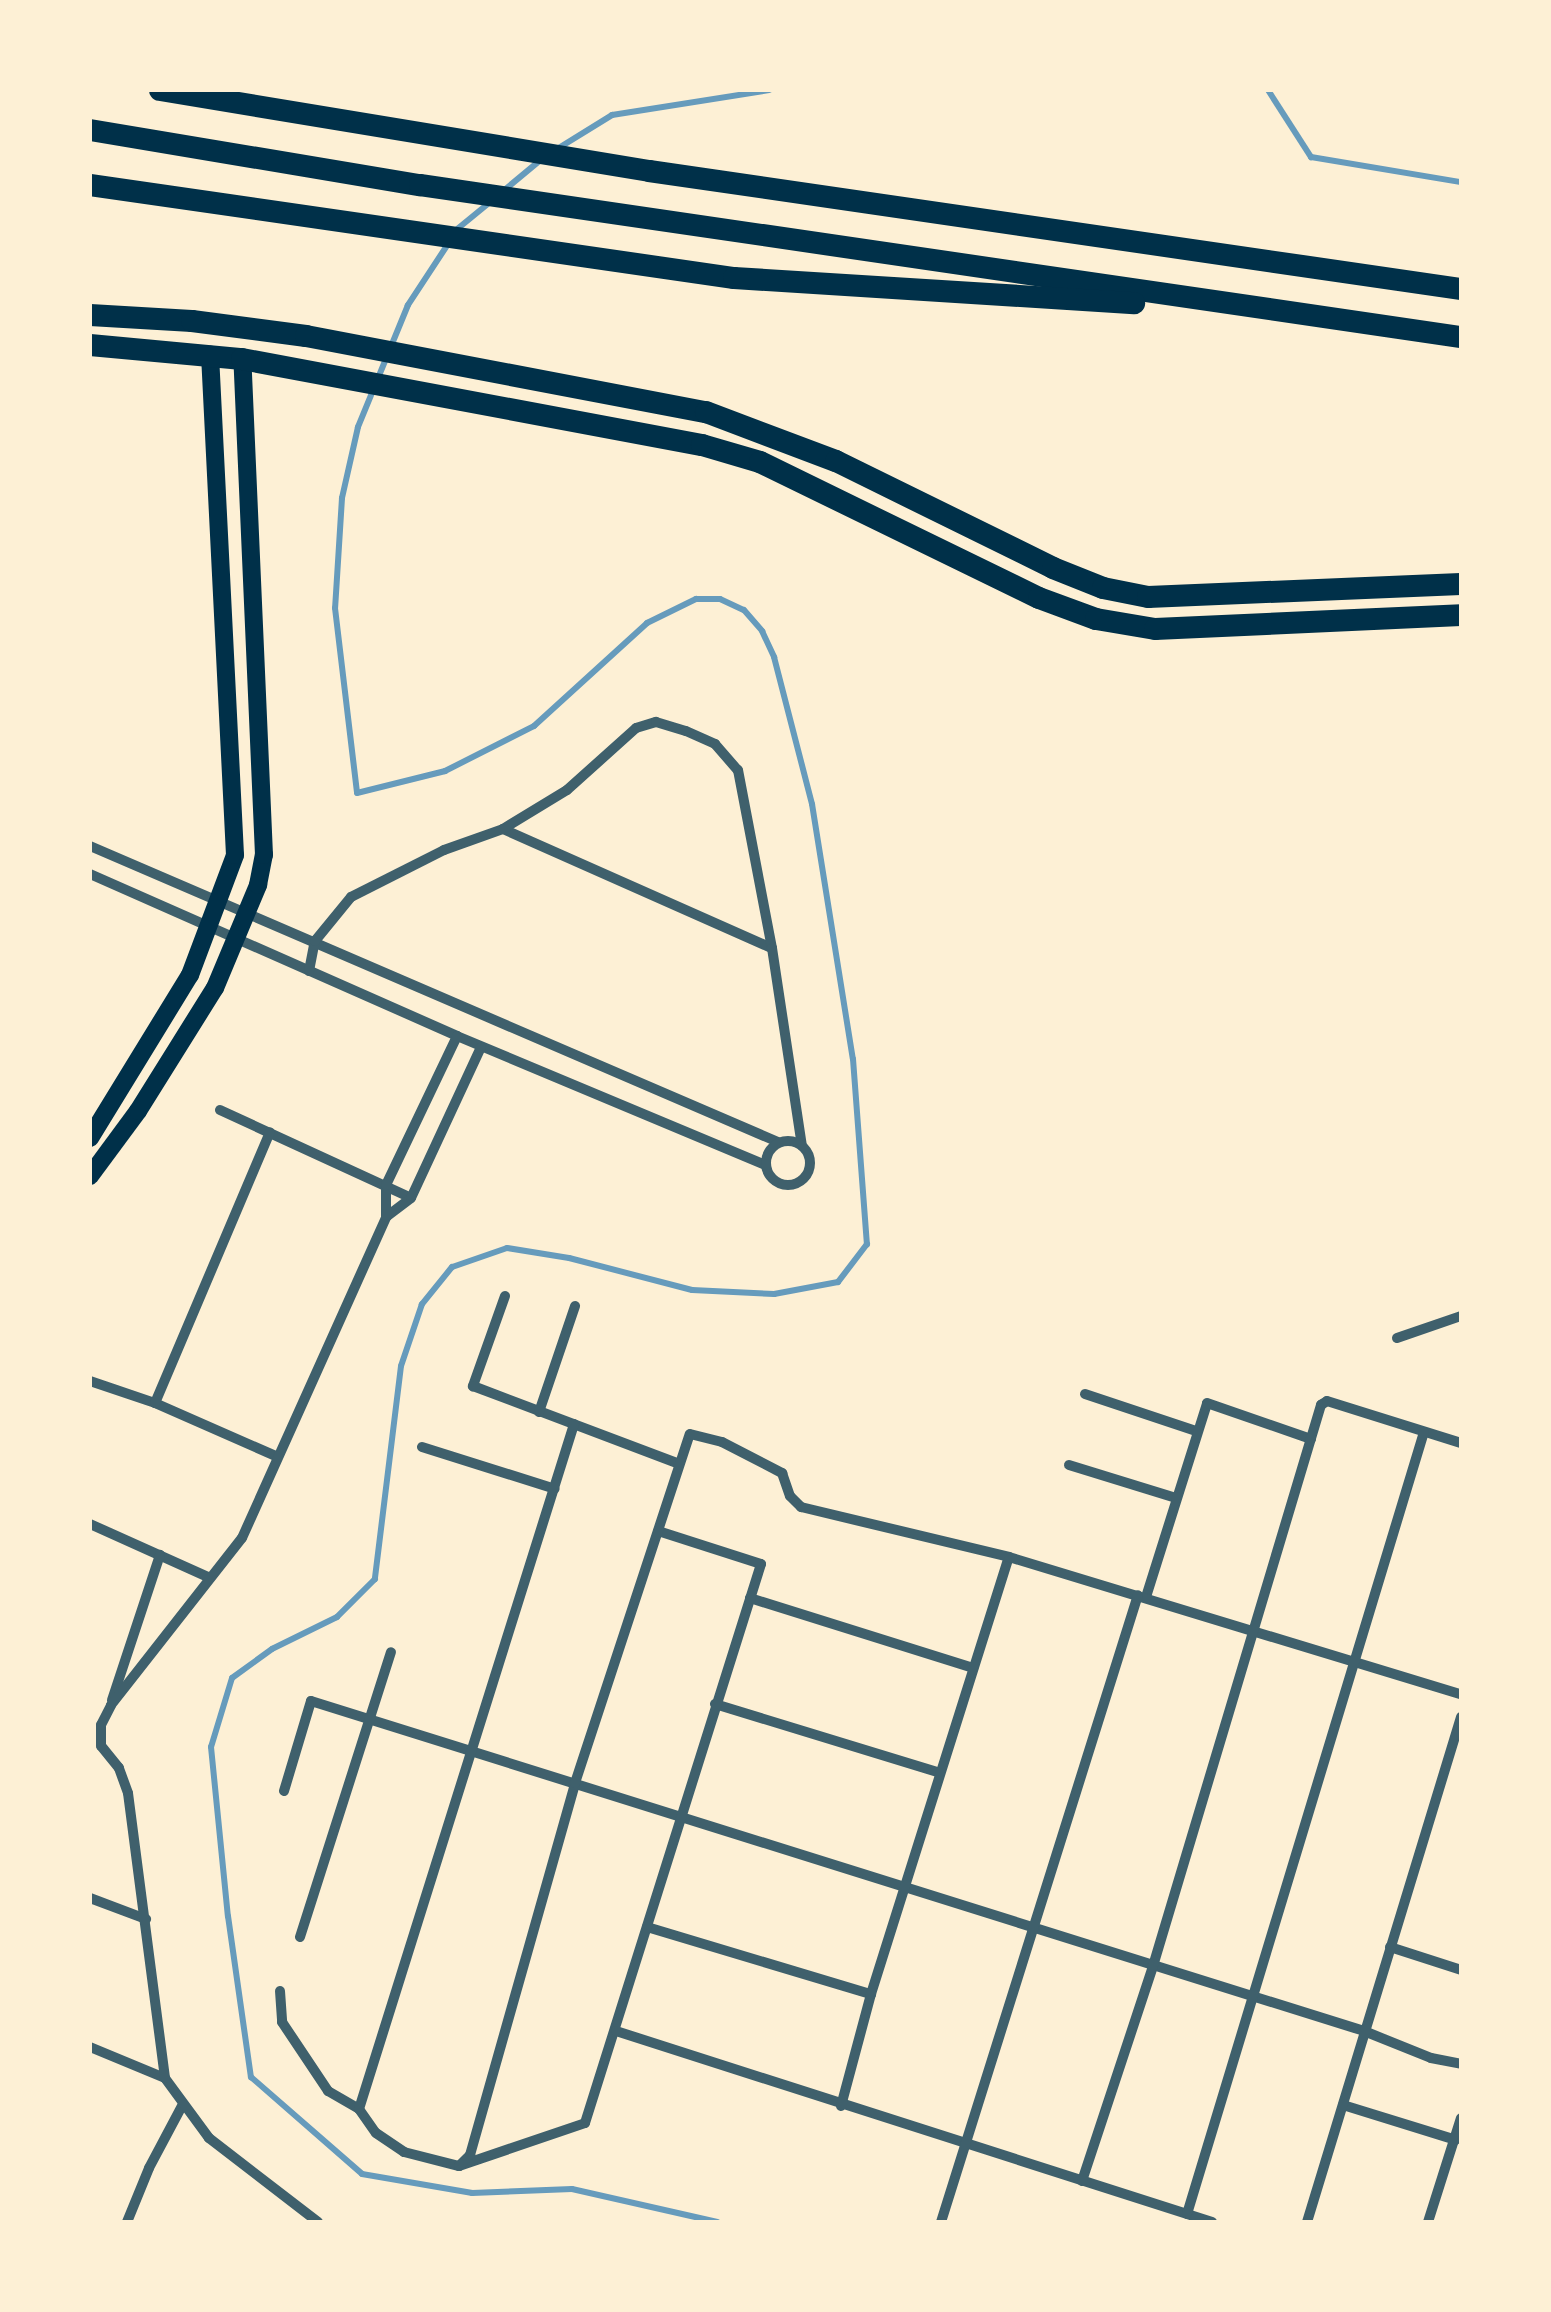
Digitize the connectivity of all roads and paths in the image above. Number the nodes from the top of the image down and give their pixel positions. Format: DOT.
graph roads {
  1 [pos="160,90"];
  2 [pos="90,130"];
  3 [pos="90,184"];
  4 [pos="1461,289"];
  5 [pos="1290,312"];
  6 [pos="90,316"];
  7 [pos="1461,337"];
  8 [pos="90,344"];
  9 [pos="210,355"];
  10 [pos="242,359"];
  11 [pos="1461,584"];
  12 [pos="1461,615"];
  13 [pos="502,830"];
  14 [pos="90,846"];
  15 [pos="90,874"];
  16 [pos="216,900"];
  17 [pos="246,913"];
  18 [pos="205,926"];
  19 [pos="237,939"];
  20 [pos="315,941"];
  21 [pos="772,948"];
  22 [pos="308,972"];
  23 [pos="457,1036"];
  24 [pos="481,1046"];
  25 [pos="220,1110"];
  26 [pos="270,1132"];
  27 [pos="90,1138"];
  28 [pos="778,1142"];
  29 [pos="802,1146"];
  30 [pos="765,1165"];
  31 [pos="90,1176"];
  32 [pos="386,1185"];
  33 [pos="411,1198"];
  34 [pos="386,1217"];
  35 [pos="506,1296"];
  36 [pos="575,1306"];
  37 [pos="1461,1316"];
  38 [pos="1397,1338"];
  39 [pos="90,1381"];
  40 [pos="1085,1394"];
  41 [pos="155,1403"];
  42 [pos="539,1412"];
  43 [pos="574,1424"];
  44 [pos="1196,1430"];
  45 [pos="1424,1432"];
  46 [pos="1310,1439"];
  47 [pos="1461,1443"];
  48 [pos="422,1448"];
  49 [pos="278,1457"];
  50 [pos="679,1464"];
  51 [pos="1069,1465"];
  52 [pos="555,1489"];
  53 [pos="1176,1498"];
  54 [pos="90,1524"];
  55 [pos="658,1531"];
  56 [pos="160,1555"];
  57 [pos="1009,1557"];
  58 [pos="208,1577"];
  59 [pos="1142,1596"];
  60 [pos="750,1598"];
  61 [pos="1254,1630"];
  62 [pos="390,1652"];
  63 [pos="1356,1662"];
  64 [pos="973,1668"];
  65 [pos="1461,1694"];
  66 [pos="714,1704"];
  67 [pos="111,1706"];
  68 [pos="370,1718"];
  69 [pos="1461,1718"];
  70 [pos="95,1744"];
  71 [pos="468,1749"];
  72 [pos="940,1774"];
  73 [pos="575,1783"];
  74 [pos="284,1791"];
  75 [pos="679,1815"];
  76 [pos="906,1888"];
  77 [pos="90,1898"];
  78 [pos="146,1919"];
  79 [pos="647,1927"];
  80 [pos="1033,1929"];
  81 [pos="300,1938"];
  82 [pos="1390,1947"];
  83 [pos="1153,1966"];
  84 [pos="1461,1970"];
  85 [pos="280,1991"];
  86 [pos="871,1994"];
  87 [pos="1255,1998"];
  88 [pos="616,2031"];
  89 [pos="1364,2032"];
  90 [pos="90,2047"];
  91 [pos="1461,2064"];
  92 [pos="164,2078"];
  93 [pos="1343,2105"];
  94 [pos="182,2106"];
  95 [pos="841,2106"];
  96 [pos="359,2109"];
  97 [pos="1461,2118"];
  98 [pos="1456,2140"];
  99 [pos="966,2144"];
  100 [pos="458,2166"];
  101 [pos="1082,2181"];
  102 [pos="1187,2214"];
  103 [pos="128,2222"];
  104 [pos="318,2222"];
  105 [pos="941,2222"];
  106 [pos="1212,2222"];
  107 [pos="1307,2222"];
  108 [pos="1428,2222"];
  1 -- 4 [label="highway"];
  2 -- 5 [label="highway"];
  3 -- 5 [label="highway"];
  5 -- 7 [label="highway"];
  6 -- 11 [label="highway"];
  8 -- 9 [label="highway"];
  9 -- 10 [label="highway"];
  9 -- 16 [label="main road"];
  10 -- 12 [label="highway"];
  10 -- 17 [label="main road"];
  13 -- 20 [label="street"];
  13 -- 21 [label="street"];
  13 -- 21 [label="street"];
  14 -- 16 [label="street"];
  15 -- 18 [label="street"];
  16 -- 17 [label="street"];
  16 -- 18 [label="main road"];
  17 -- 19 [label="main road"];
  17 -- 20 [label="street"];
  18 -- 19 [label="street"];
  18 -- 27 [label="main road"];
  19 -- 22 [label="street"];
  19 -- 31 [label="main road"];
  20 -- 22 [label="street"];
  20 -- 28 [label="street"];
  21 -- 29 [label="street"];
  22 -- 23 [label="street"];
  23 -- 24 [label="street"];
  23 -- 32 [label="street"];
  24 -- 30 [label="street"];
  24 -- 33 [label="street"];
  25 -- 26 [label="street"];
  26 -- 32 [label="street"];
  26 -- 41 [label="street"];
  28 -- 29 [label="street"];
  28 -- 30 [label="street"];
  29 -- 30 [label="street"];
  32 -- 33 [label="street"];
  32 -- 34 [label="street"];
  33 -- 34 [label="street"];
  34 -- 49 [label="street"];
  35 -- 42 [label="street"];
  36 -- 42 [label="street"];
  37 -- 38 [label="street"];
  39 -- 41 [label="street"];
  40 -- 44 [label="street"];
  41 -- 49 [label="street"];
  42 -- 43 [label="street"];
  43 -- 50 [label="street"];
  43 -- 52 [label="street"];
  44 -- 46 [label="street"];
  44 -- 53 [label="street"];
  45 -- 46 [label="street"];
  45 -- 47 [label="street"];
  45 -- 63 [label="street"];
  46 -- 61 [label="street"];
  48 -- 52 [label="street"];
  49 -- 58 [label="street"];
  50 -- 55 [label="street"];
  50 -- 57 [label="street"];
  51 -- 53 [label="street"];
  52 -- 71 [label="street"];
  53 -- 59 [label="street"];
  54 -- 56 [label="street"];
  55 -- 60 [label="street"];
  55 -- 73 [label="street"];
  56 -- 58 [label="street"];
  56 -- 67 [label="street"];
  57 -- 59 [label="street"];
  57 -- 64 [label="street"];
  58 -- 67 [label="street"];
  59 -- 61 [label="street"];
  59 -- 80 [label="street"];
  60 -- 64 [label="street"];
  60 -- 66 [label="street"];
  61 -- 63 [label="street"];
  61 -- 83 [label="street"];
  62 -- 68 [label="street"];
  63 -- 65 [label="street"];
  63 -- 87 [label="street"];
  64 -- 72 [label="street"];
  66 -- 72 [label="street"];
  66 -- 75 [label="street"];
  67 -- 70 [label="street"];
  68 -- 71 [label="street"];
  68 -- 74 [label="street"];
  68 -- 81 [label="street"];
  69 -- 82 [label="street"];
  70 -- 78 [label="street"];
  71 -- 73 [label="street"];
  71 -- 96 [label="street"];
  72 -- 76 [label="street"];
  73 -- 75 [label="street"];
  73 -- 100 [label="street"];
  75 -- 76 [label="street"];
  75 -- 79 [label="street"];
  76 -- 80 [label="street"];
  76 -- 86 [label="street"];
  77 -- 78 [label="street"];
  78 -- 92 [label="street"];
  79 -- 86 [label="street"];
  79 -- 88 [label="street"];
  80 -- 83 [label="street"];
  80 -- 99 [label="street"];
  82 -- 84 [label="street"];
  82 -- 89 [label="street"];
  83 -- 87 [label="street"];
  83 -- 101 [label="street"];
  85 -- 96 [label="street"];
  86 -- 95 [label="street"];
  87 -- 89 [label="street"];
  87 -- 102 [label="street"];
  88 -- 95 [label="street"];
  88 -- 100 [label="street"];
  89 -- 91 [label="street"];
  89 -- 93 [label="street"];
  90 -- 92 [label="street"];
  92 -- 94 [label="street"];
  93 -- 98 [label="street"];
  93 -- 107 [label="street"];
  94 -- 103 [label="street"];
  94 -- 104 [label="street"];
  95 -- 99 [label="street"];
  96 -- 100 [label="street"];
  97 -- 98 [label="street"];
  98 -- 108 [label="street"];
  99 -- 101 [label="street"];
  99 -- 105 [label="street"];
  101 -- 102 [label="street"];
  102 -- 106 [label="street"];
}
